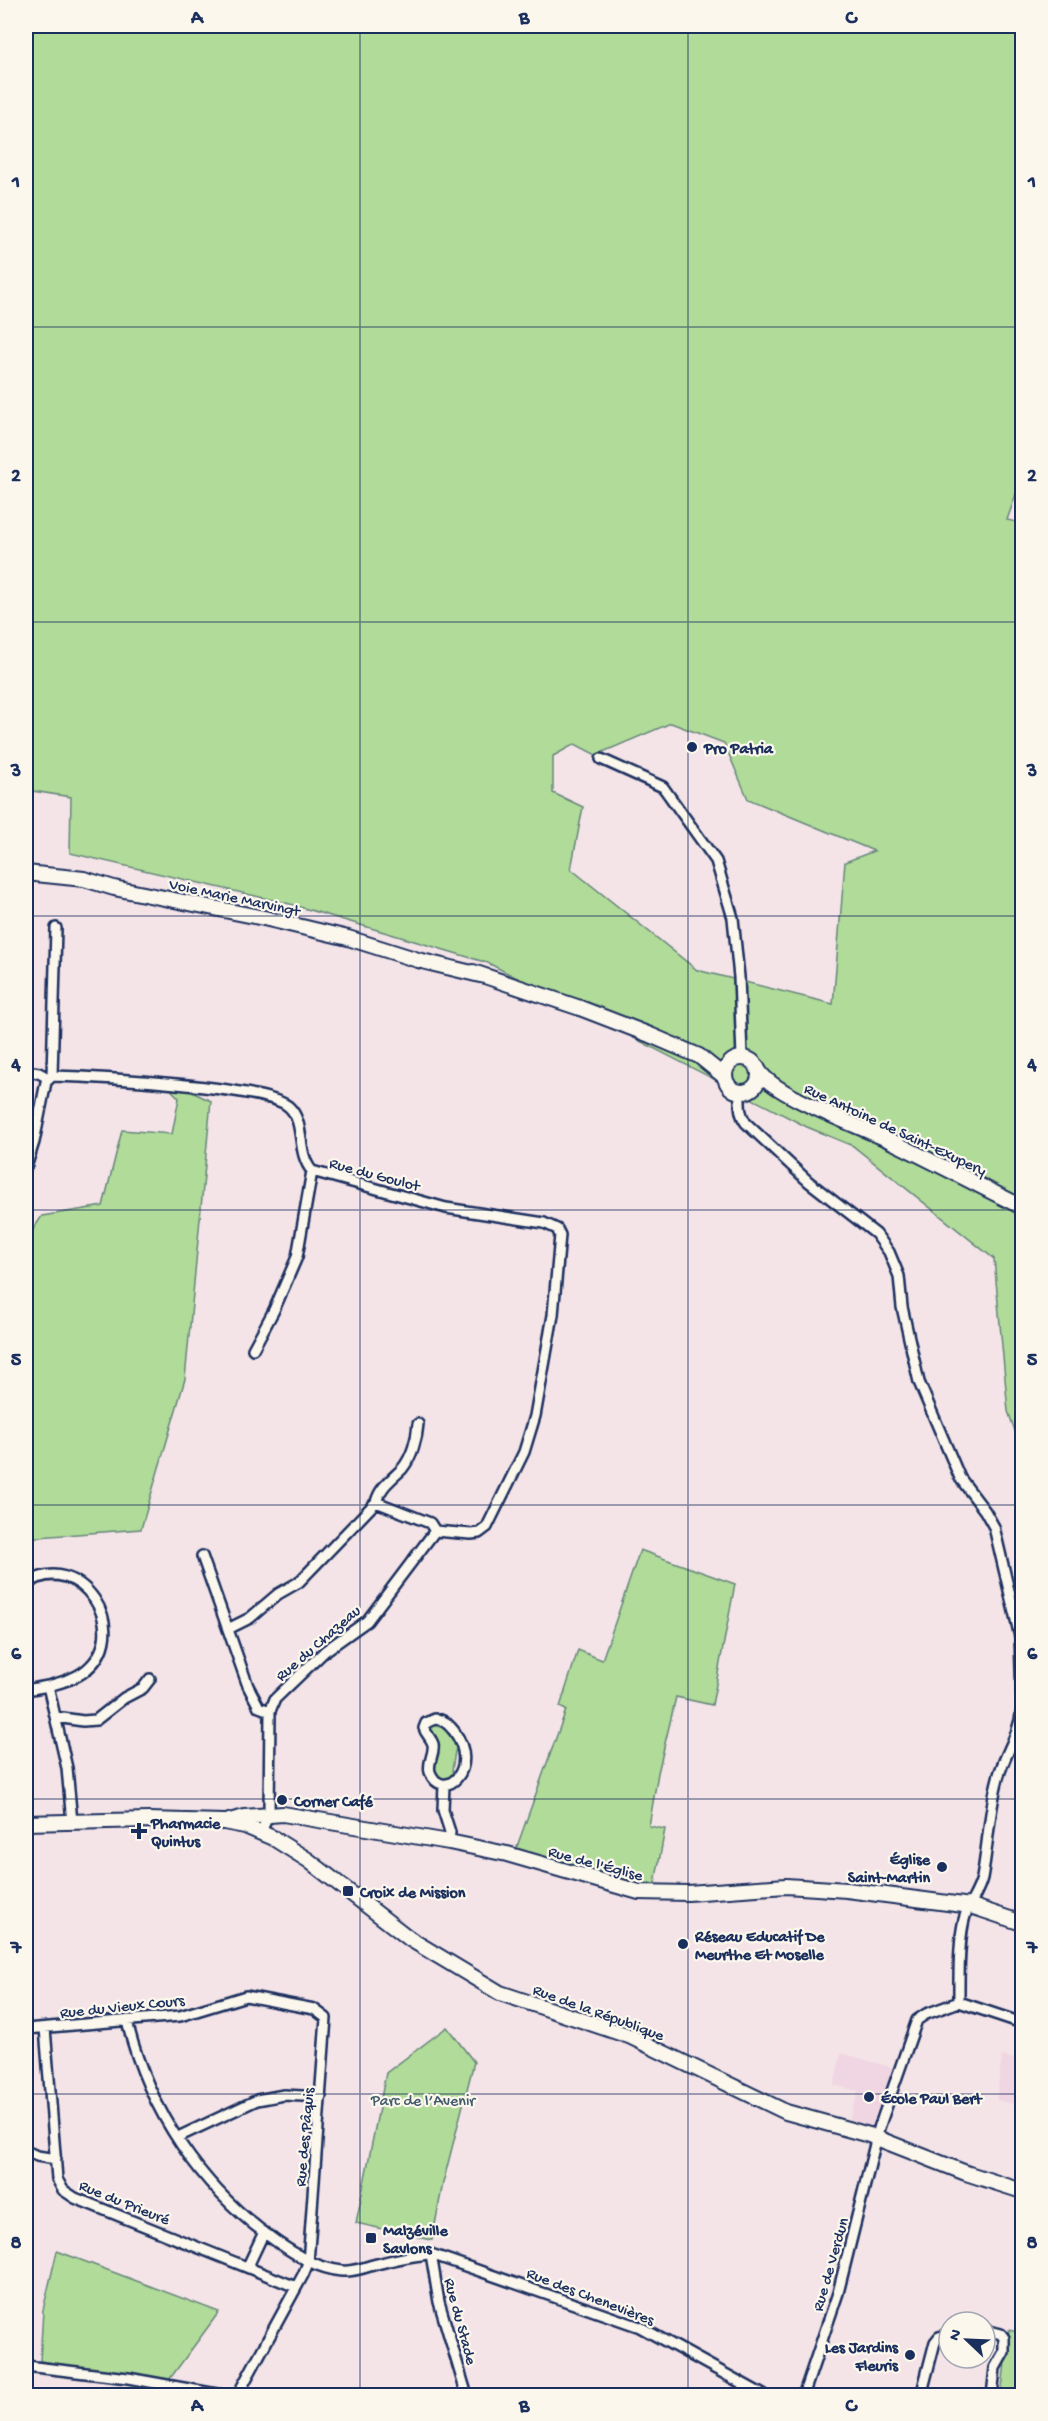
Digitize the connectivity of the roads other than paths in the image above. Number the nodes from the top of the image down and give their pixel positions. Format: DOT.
graph roads {
  1 [pos="602,759"];
  2 [pos="26,874"];
  3 [pos="56,928"];
  4 [pos="699,1056"];
  5 [pos="736,1060"];
  6 [pos="26,1071"];
  7 [pos="759,1071"];
  8 [pos="50,1077"];
  9 [pos="725,1077"];
  10 [pos="746,1091"];
  11 [pos="788,1095"];
  12 [pos="26,1167"];
  13 [pos="312,1170"];
  14 [pos="1023,1207"];
  15 [pos="253,1349"];
  16 [pos="418,1424"];
  17 [pos="376,1502"];
  18 [pos="435,1531"];
  19 [pos="202,1556"];
  20 [pos="26,1585"];
  21 [pos="228,1629"];
  22 [pos="150,1679"];
  23 [pos="48,1686"];
  24 [pos="26,1690"];
  25 [pos="1023,1701"];
  26 [pos="1023,1710"];
  27 [pos="270,1711"];
  28 [pos="56,1717"];
  29 [pos="444,1785"];
  30 [pos="269,1814"];
  31 [pos="72,1822"];
  32 [pos="224,1822"];
  33 [pos="26,1823"];
  34 [pos="261,1832"];
  35 [pos="448,1842"];
  36 [pos="971,1906"];
  37 [pos="1023,1923"];
  38 [pos="959,2002"];
  39 [pos="323,2014"];
  40 [pos="127,2021"];
  41 [pos="1023,2023"];
  42 [pos="45,2028"];
  43 [pos="26,2029"];
  44 [pos="321,2097"];
  45 [pos="178,2137"];
  46 [pos="877,2138"];
  47 [pos="26,2151"];
  48 [pos="56,2159"];
  49 [pos="1023,2191"];
  50 [pos="264,2232"];
  51 [pos="431,2254"];
  52 [pos="308,2263"];
  53 [pos="248,2266"];
  54 [pos="296,2287"];
  55 [pos="997,2333"];
  56 [pos="937,2340"];
  57 [pos="997,2364"];
  58 [pos="26,2366"];
  59 [pos="995,2370"];
  60 [pos="228,2396"];
  61 [pos="237,2396"];
  62 [pos="467,2396"];
  63 [pos="765,2396"];
  64 [pos="803,2396"];
  65 [pos="921,2396"];
  66 [pos="992,2396"];
  1 -- 5 [label="street"];
  2 -- 4 [label="main road, Voie Marie Marvingt"];
  3 -- 8 [label="street"];
  4 -- 5 [label="main road, Voie Marie Marvingt"];
  4 -- 9 [label="main road, Voie Marie Marvingt"];
  5 -- 7 [label="main road"];
  5 -- 9 [label="main road"];
  6 -- 8 [label="street, Rue du Goulot"];
  7 -- 10 [label="main road"];
  7 -- 11 [label="main road, Rue Antoine de Saint-Exupery"];
  8 -- 12 [label="street"];
  8 -- 13 [label="street, Rue du Goulot"];
  9 -- 10 [label="main road"];
  10 -- 11 [label="main road, Rue Antoine de Saint-Exupery"];
  10 -- 25 [label="street"];
  11 -- 14 [label="main road, Rue Antoine de Saint-Exupery"];
  13 -- 15 [label="street"];
  13 -- 18 [label="street, Rue du Goulot"];
  16 -- 17 [label="street"];
  17 -- 18 [label="street"];
  17 -- 21 [label="street"];
  18 -- 27 [label="street, Rue du Chazeau"];
  19 -- 21 [label="street"];
  20 -- 23 [label="street"];
  21 -- 27 [label="street"];
  22 -- 28 [label="street"];
  23 -- 24 [label="street"];
  23 -- 28 [label="street"];
  26 -- 36 [label="street"];
  27 -- 30 [label="street"];
  28 -- 31 [label="street"];
  29 -- 29 [label="street"];
  29 -- 35 [label="street"];
  30 -- 32 [label="main road, Rue de l'Église"];
  30 -- 34 [label="street"];
  30 -- 35 [label="main road, Rue de l'Église"];
  31 -- 32 [label="main road"];
  31 -- 33 [label="main road"];
  32 -- 34 [label="main road, Rue de la République"];
  34 -- 46 [label="main road, Rue de la République"];
  35 -- 36 [label="main road, Rue de l'Église"];
  36 -- 37 [label="main road, Rue de l'Église"];
  36 -- 38 [label="street"];
  38 -- 41 [label="street"];
  38 -- 46 [label="street, Rue de Verdun"];
  39 -- 40 [label="street, Rue du Vieux Cours"];
  39 -- 44 [label="street, Rue des Pâquis"];
  40 -- 42 [label="street, Rue du Vieux Cours"];
  40 -- 45 [label="street"];
  42 -- 43 [label="street, Rue du Vieux Cours"];
  42 -- 48 [label="street, Rue du Prieuré"];
  44 -- 45 [label="street"];
  44 -- 52 [label="street, Rue des Pâquis"];
  45 -- 50 [label="street"];
  46 -- 49 [label="main road, Rue de la République"];
  46 -- 64 [label="street, Rue de Verdun"];
  47 -- 48 [label="street"];
  48 -- 53 [label="street, Rue du Prieuré"];
  50 -- 52 [label="street"];
  50 -- 53 [label="street"];
  51 -- 52 [label="street"];
  51 -- 62 [label="street, Rue du Stade"];
  51 -- 63 [label="street, Rue des Chenevières"];
  52 -- 54 [label="street"];
  53 -- 54 [label="street, Rue du Prieuré"];
  54 -- 61 [label="street"];
  55 -- 57 [label="street"];
  56 -- 65 [label="street"];
  58 -- 60 [label="street"];
  59 -- 66 [label="street"];
}
